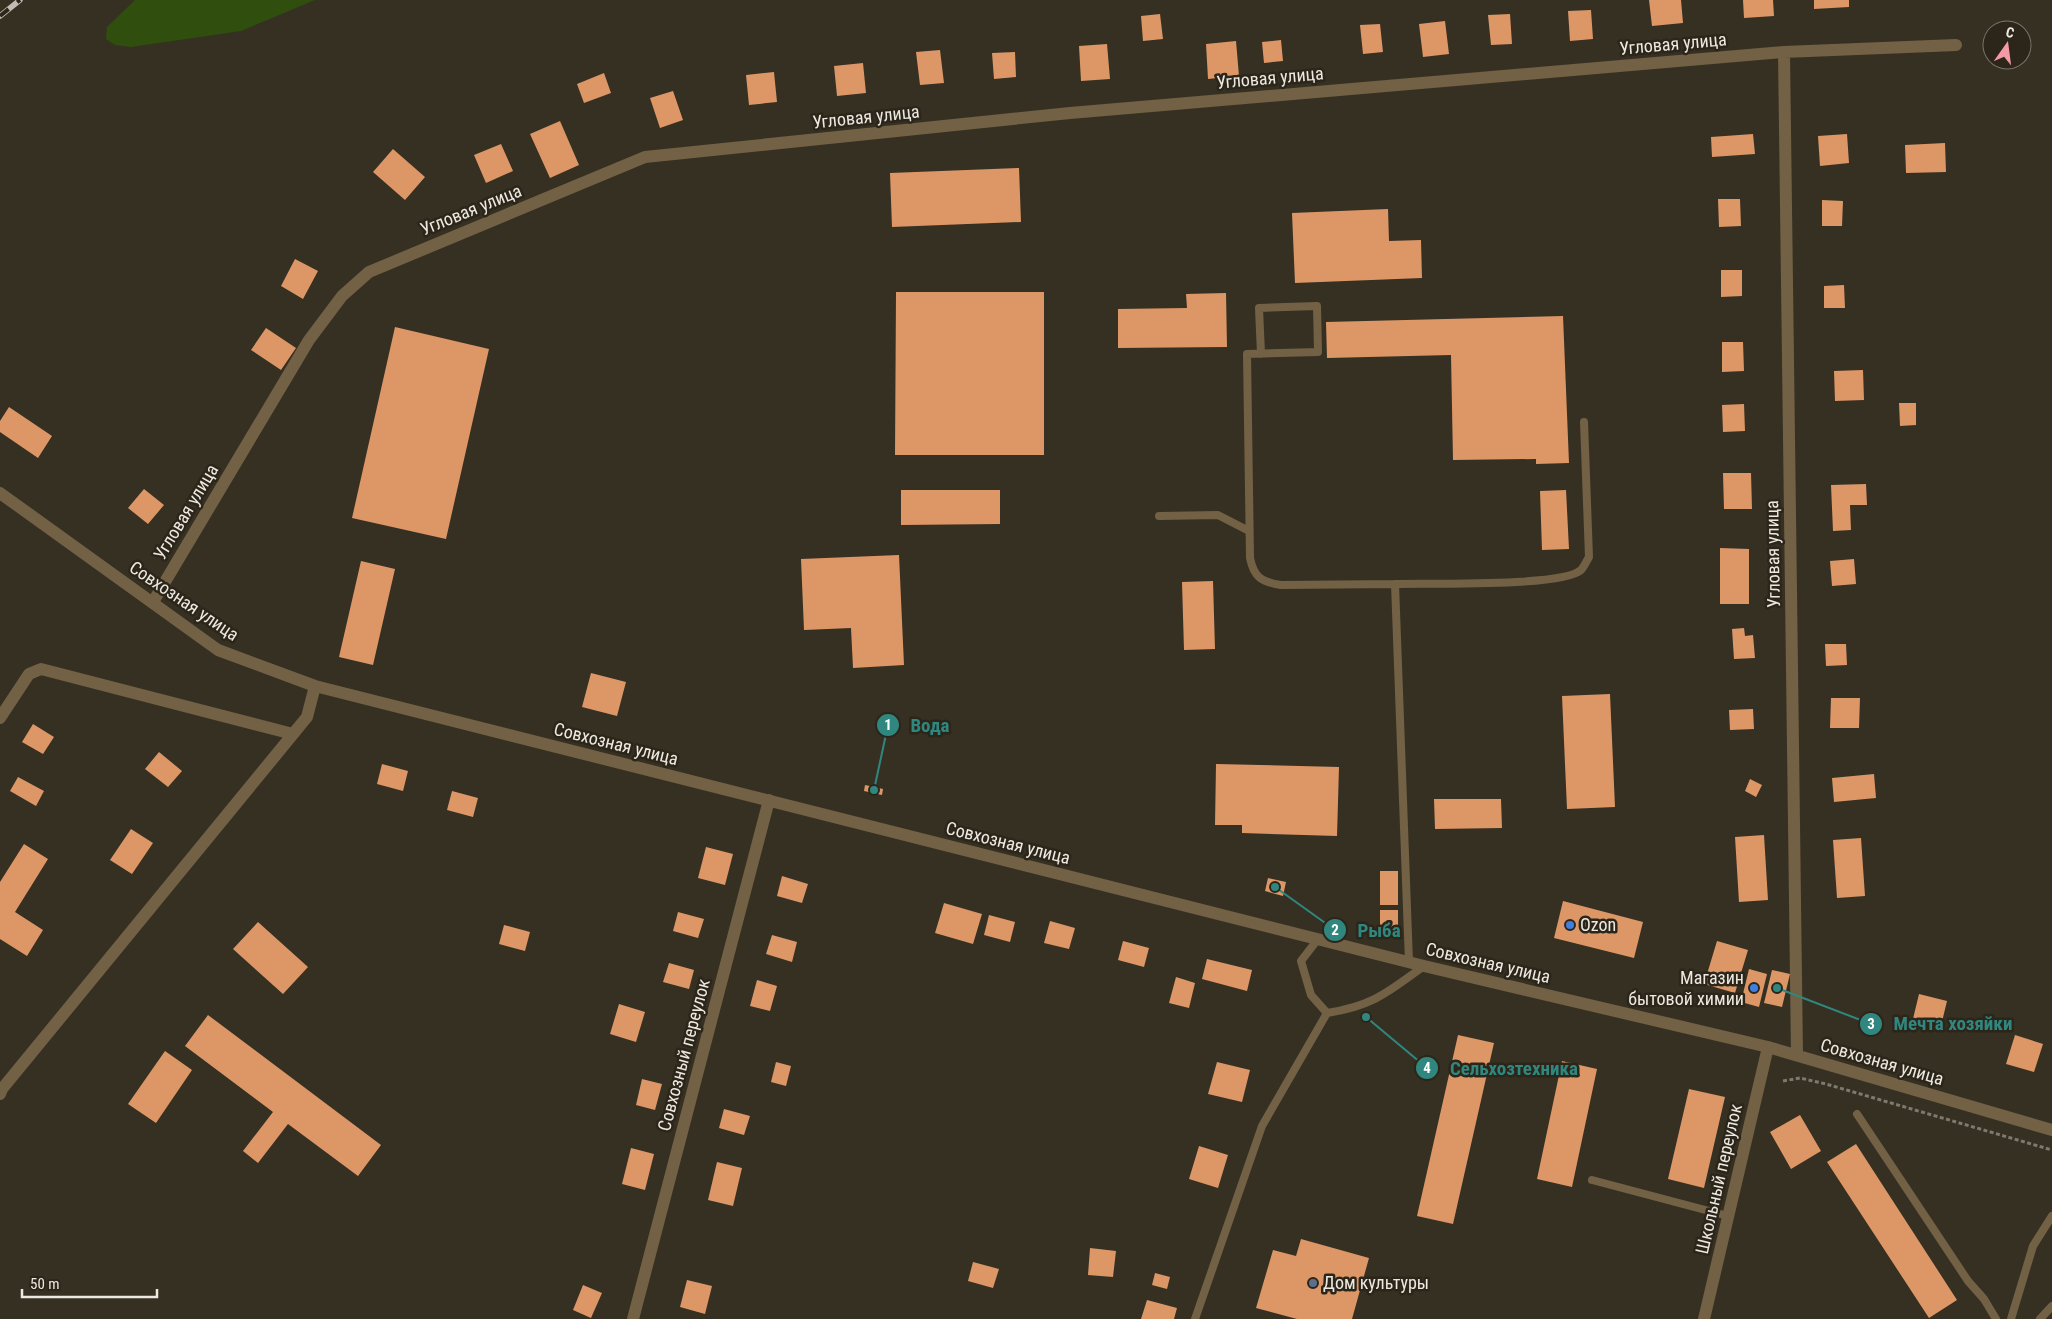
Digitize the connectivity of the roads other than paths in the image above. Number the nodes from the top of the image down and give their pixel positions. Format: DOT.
graph roads {
  1 [pos="1956,45"];
  2 [pos="1784,52"];
  3 [pos="1261,354"];
  4 [pos="1584,422"];
  5 [pos="0,493"];
  6 [pos="1159,516"];
  7 [pos="1249,531"];
  8 [pos="1395,584"];
  9 [pos="153,602"];
  10 [pos="315,686"];
  11 [pos="0,718"];
  12 [pos="293,734"];
  13 [pos="768,800"];
  14 [pos="1318,939"];
  15 [pos="1409,962"];
  16 [pos="1424,966"];
  17 [pos="1327,1014"];
  18 [pos="1768,1047"];
  19 [pos="1797,1055"];
  20 [pos="0,1094"];
  21 [pos="1857,1114"];
  22 [pos="2052,1130"];
  23 [pos="1592,1180"];
  24 [pos="1728,1216"];
  25 [pos="2052,1216"];
  26 [pos="2052,1306"];
  27 [pos="633,1319"];
  28 [pos="1195,1319"];
  29 [pos="1704,1319"];
  30 [pos="1996,1319"];
  31 [pos="2012,1319"];
  32 [pos="2040,1319"];
  1 -- 2 [label="street, Угловая улица"];
  2 -- 9 [label="street, Угловая улица"];
  2 -- 19 [label="street, Угловая улица"];
  3 -- 3 [label="lane"];
  3 -- 7 [label="lane"];
  4 -- 8 [label="lane"];
  5 -- 9 [label="street, Совхозная улица"];
  6 -- 7 [label="lane"];
  7 -- 8 [label="lane"];
  8 -- 15 [label="lane"];
  9 -- 10 [label="street, Совхозная улица"];
  10 -- 12 [label="street"];
  10 -- 13 [label="street, Совхозная улица"];
  11 -- 12 [label="street"];
  12 -- 20 [label="street"];
  13 -- 14 [label="street, Совхозная улица"];
  13 -- 27 [label="street, Совхозный переулок"];
  14 -- 15 [label="street, Совхозная улица"];
  14 -- 17 [label="lane"];
  15 -- 16 [label="street, Совхозная улица"];
  16 -- 17 [label="lane"];
  16 -- 18 [label="street, Совхозная улица"];
  17 -- 28 [label="lane"];
  18 -- 19 [label="street, Совхозная улица"];
  18 -- 24 [label="street, Школьный переулок"];
  19 -- 22 [label="street, Совхозная улица"];
  21 -- 30 [label="lane"];
  23 -- 24 [label="lane"];
  24 -- 29 [label="street, Школьный переулок"];
  25 -- 31 [label="lane"];
  26 -- 32 [label="lane"];
}
